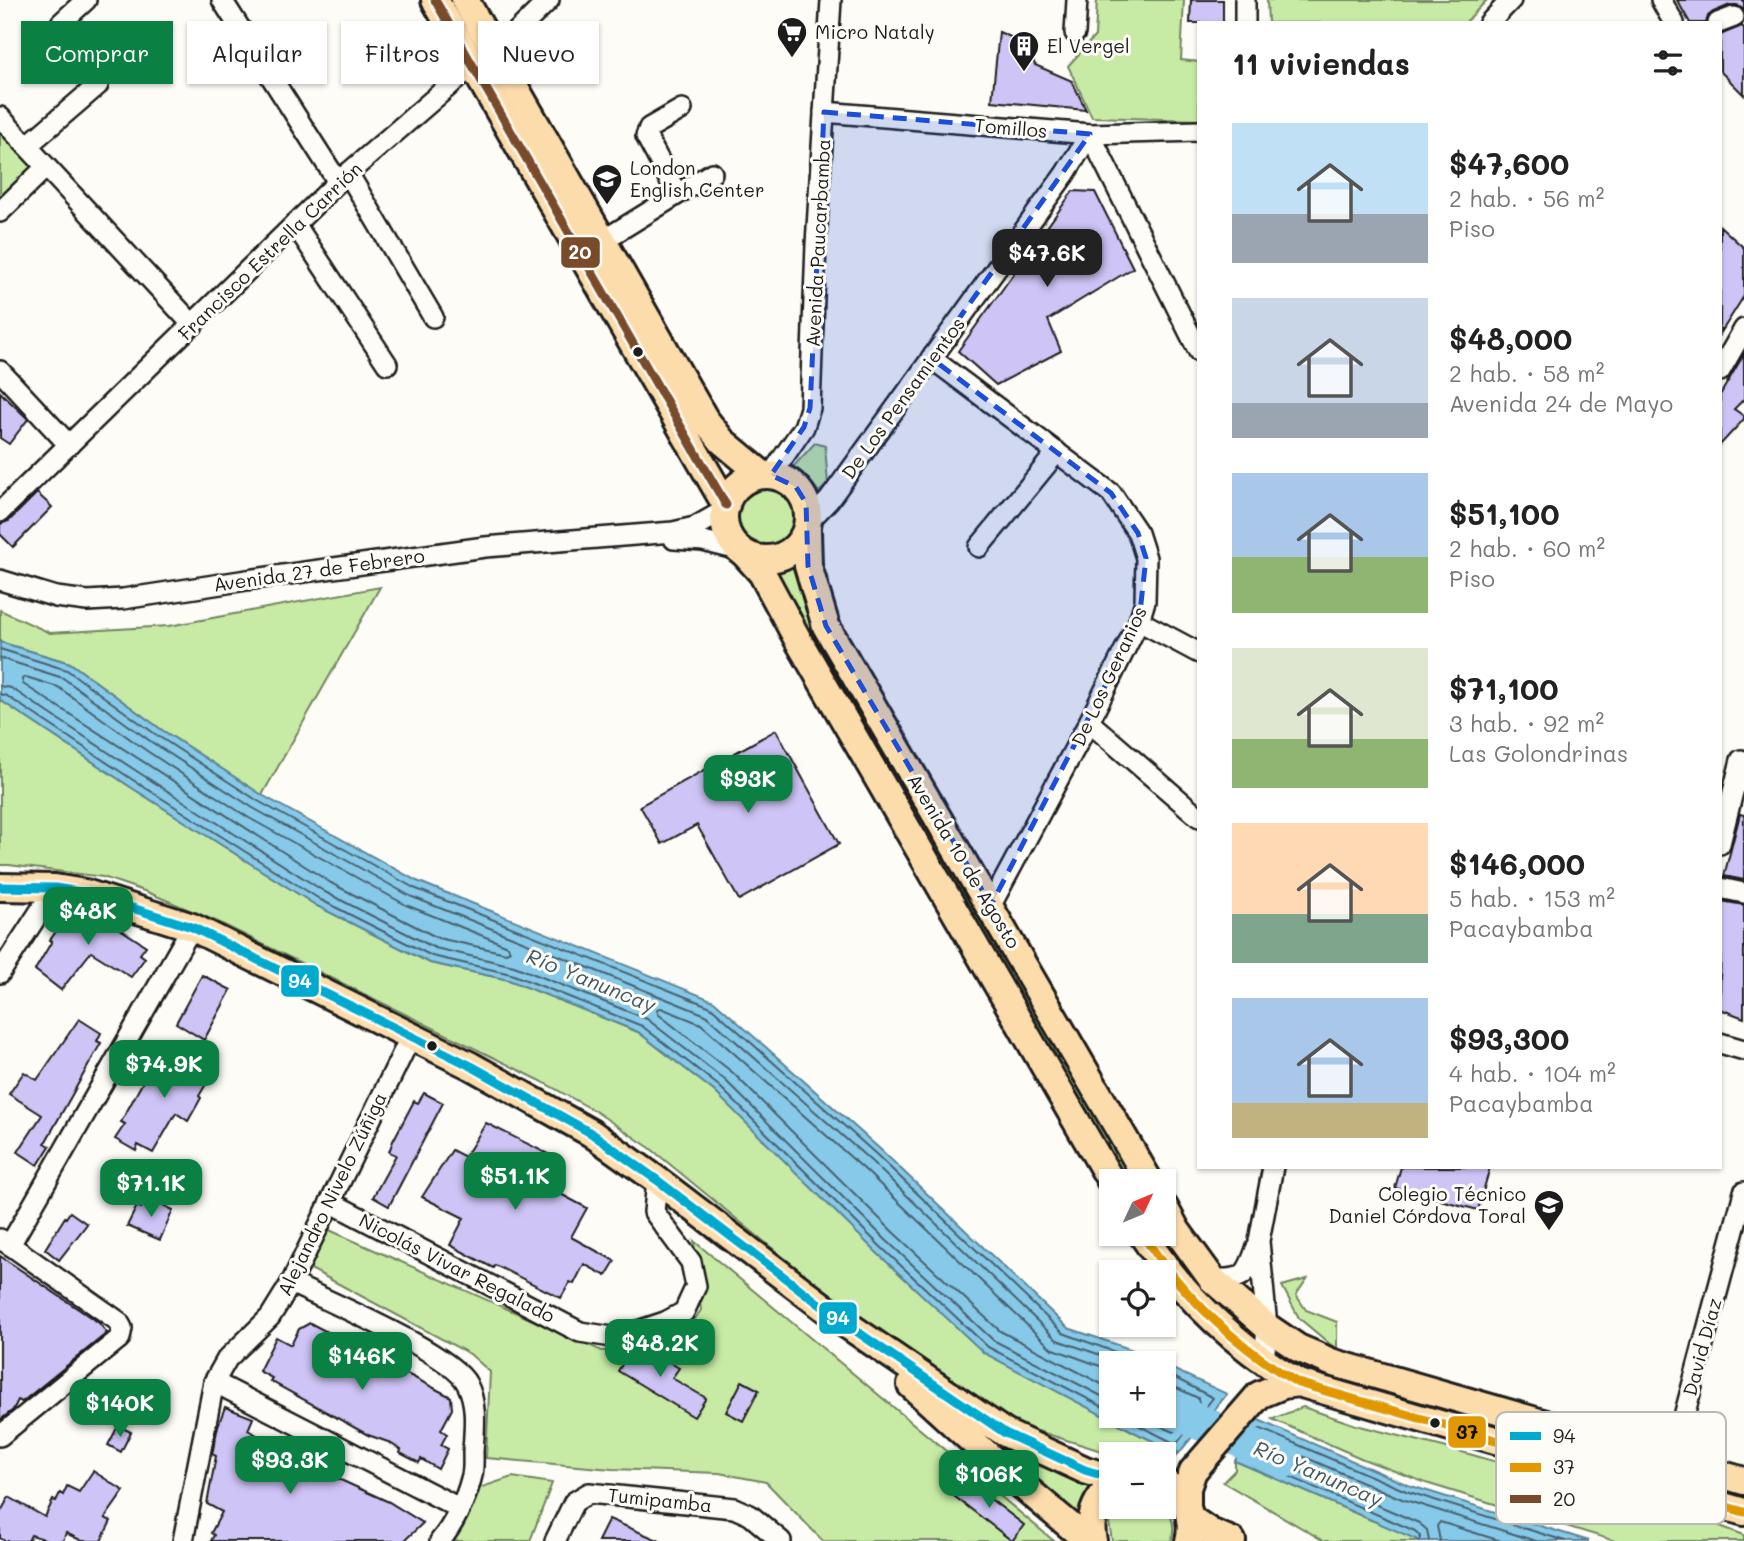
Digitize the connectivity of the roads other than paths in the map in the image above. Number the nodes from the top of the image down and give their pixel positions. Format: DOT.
graph roads {
  1 [pos="86,0"];
  2 [pos="222,0"];
  3 [pos="435,0"];
  4 [pos="465,0"];
  5 [pos="549,0"];
  6 [pos="831,0"];
  7 [pos="1077,0"];
  8 [pos="1245,0"];
  9 [pos="1511,0"];
  10 [pos="1661,0"];
  11 [pos="63,21"];
  12 [pos="526,21"];
  13 [pos="1245,21"];
  14 [pos="1491,21"];
  15 [pos="1673,21"];
  16 [pos="1075,33"];
  17 [pos="478,40"];
  18 [pos="478,52"];
  19 [pos="478,64"];
  20 [pos="497,84"];
  21 [pos="500,84"];
  22 [pos="98,85"];
  23 [pos="682,109"];
  24 [pos="824,112"];
  25 [pos="0,117"];
  26 [pos="1197,131"];
  27 [pos="1090,134"];
  28 [pos="27,146"];
  29 [pos="46,167"];
  30 [pos="712,173"];
  31 [pos="343,178"];
  32 [pos="677,194"];
  33 [pos="0,212"];
  34 [pos="295,224"];
  35 [pos="601,241"];
  36 [pos="433,317"];
  37 [pos="193,325"];
  38 [pos="1744,329"];
  39 [pos="1197,348"];
  40 [pos="931,358"];
  41 [pos="387,364"];
  42 [pos="1722,368"];
  43 [pos="0,371"];
  44 [pos="69,445"];
  45 [pos="1057,452"];
  46 [pos="767,475"];
  47 [pos="725,508"];
  48 [pos="0,512"];
  49 [pos="808,526"];
  50 [pos="641,536"];
  51 [pos="979,547"];
  52 [pos="742,552"];
  53 [pos="0,580"];
  54 [pos="1139,621"];
  55 [pos="1197,652"];
  56 [pos="1089,722"];
  57 [pos="1742,760"];
  58 [pos="1722,763"];
  59 [pos="1197,815"];
  60 [pos="1722,836"];
  61 [pos="0,887"];
  62 [pos="55,888"];
  63 [pos="1722,888"];
  64 [pos="1744,893"];
  65 [pos="991,905"];
  66 [pos="192,927"];
  67 [pos="0,973"];
  68 [pos="411,1036"];
  69 [pos="1722,1044"];
  70 [pos="1744,1050"];
  71 [pos="1104,1169"];
  72 [pos="1142,1169"];
  73 [pos="1273,1169"];
  74 [pos="657,1180"];
  75 [pos="1744,1192"];
  76 [pos="330,1202"];
  77 [pos="1176,1228"];
  78 [pos="1259,1241"];
  79 [pos="5,1242"];
  80 [pos="1151,1246"];
  81 [pos="1212,1279"];
  82 [pos="291,1283"];
  83 [pos="843,1322"];
  84 [pos="1267,1327"];
  85 [pos="1264,1362"];
  86 [pos="214,1382"];
  87 [pos="1298,1383"];
  88 [pos="1259,1395"];
  89 [pos="1503,1412"];
  90 [pos="1685,1412"];
  91 [pos="0,1436"];
  92 [pos="1496,1440"];
  93 [pos="1193,1471"];
  94 [pos="1099,1474"];
  95 [pos="1176,1476"];
  96 [pos="1726,1476"];
  97 [pos="1744,1481"];
  98 [pos="1176,1492"];
  99 [pos="1099,1499"];
  100 [pos="1726,1507"];
  101 [pos="459,1508"];
  102 [pos="1744,1512"];
  103 [pos="1189,1522"];
  104 [pos="183,1541"];
  105 [pos="440,1541"];
  106 [pos="555,1541"];
  107 [pos="781,1541"];
  108 [pos="1091,1541"];
  109 [pos="1232,1541"];
  1 -- 11 [label="street"];
  2 -- 31 [label="street"];
  3 -- 18 [label="main road"];
  4 -- 17 [label="main road"];
  5 -- 12 [label="street, Francisco Estrella Carrión"];
  6 -- 24 [label="street, Avenida Paucarbamba"];
  7 -- 16 [label="street"];
  8 -- 13 [label="street"];
  9 -- 14 [label="street"];
  10 -- 15 [label="street"];
  19 -- 31 [label="street, Francisco Estrella Carrión"];
  20 -- 47 [label="main road"];
  21 -- 35 [label="main road"];
  22 -- 28 [label="street"];
  23 -- 32 [label="street"];
  24 -- 27 [label="street, Tomillos"];
  24 -- 46 [label="street, Avenida Paucarbamba"];
  25 -- 28 [label="street"];
  26 -- 27 [label="street, Tomillos"];
  27 -- 39 [label="street"];
  27 -- 40 [label="street, De Los Pensamientos"];
  28 -- 29 [label="street"];
  29 -- 33 [label="street"];
  29 -- 37 [label="street"];
  30 -- 32 [label="street"];
  31 -- 34 [label="street, Francisco Estrella Carrión"];
  31 -- 36 [label="street"];
  32 -- 35 [label="street"];
  34 -- 37 [label="street, Francisco Estrella Carrión"];
  34 -- 41 [label="street"];
  35 -- 46 [label="main road"];
  37 -- 44 [label="street, Francisco Estrella Carrión"];
  38 -- 42 [label="street"];
  40 -- 45 [label="street, De Los Geranios"];
  40 -- 49 [label="street, De Los Pensamientos"];
  43 -- 44 [label="street"];
  44 -- 48 [label="street, Francisco Estrella Carrión"];
  45 -- 51 [label="street"];
  45 -- 54 [label="street, De Los Geranios"];
  46 -- 47 [label="main road"];
  46 -- 49 [label="main road"];
  47 -- 50 [label="street, Avenida 27 de Febrero"];
  47 -- 52 [label="main road"];
  49 -- 52 [label="main road"];
  49 -- 65 [label="main road, Avenida 10 de Agosto"];
  50 -- 52 [label="street, Avenida 27 de Febrero"];
  50 -- 53 [label="street, Avenida 27 de Febrero"];
  52 -- 71 [label="main road, Avenida 10 de Agosto"];
  54 -- 55 [label="street"];
  54 -- 56 [label="street, De Los Geranios"];
  56 -- 59 [label="street"];
  56 -- 65 [label="street, De Los Geranios"];
  57 -- 58 [label="street"];
  57 -- 60 [label="street"];
  61 -- 62 [label="main road"];
  62 -- 66 [label="main road"];
  62 -- 67 [label="street"];
  63 -- 64 [label="street"];
  65 -- 72 [label="main road, Avenida 10 de Agosto"];
  66 -- 68 [label="main road"];
  66 -- 79 [label="street"];
  68 -- 74 [label="main road"];
  68 -- 76 [label="street, Alejandro Nivelo Zúñiga"];
  69 -- 70 [label="street"];
  73 -- 78 [label="street"];
  74 -- 76 [label="street, Nicolás Vivar Regalado"];
  74 -- 83 [label="main road"];
  75 -- 90 [label="street, David Díaz"];
  76 -- 82 [label="street, Alejandro Nivelo Zúñiga"];
  77 -- 81 [label="main road"];
  78 -- 81 [label="street"];
  78 -- 84 [label="street"];
  79 -- 91 [label="street"];
  80 -- 85 [label="main road"];
  81 -- 84 [label="main road"];
  82 -- 86 [label="street, Alejandro Nivelo Zúñiga"];
  82 -- 101 [label="street"];
  83 -- 94 [label="main road"];
  83 -- 108 [label="main road"];
  84 -- 85 [label="street"];
  84 -- 89 [label="main road"];
  85 -- 87 [label="main road"];
  85 -- 88 [label="main road"];
  86 -- 101 [label="street"];
  86 -- 104 [label="street, Alejandro Nivelo Zúñiga"];
  87 -- 88 [label="main road"];
  87 -- 92 [label="main road"];
  88 -- 93 [label="main road"];
  93 -- 95 [label="main road"];
  93 -- 103 [label="main road"];
  96 -- 97 [label="main road"];
  98 -- 103 [label="main road"];
  99 -- 108 [label="main road"];
  100 -- 102 [label="main road"];
  101 -- 105 [label="street"];
  103 -- 109 [label="main road"];
  106 -- 107 [label="street, Tumipamba"];
}
